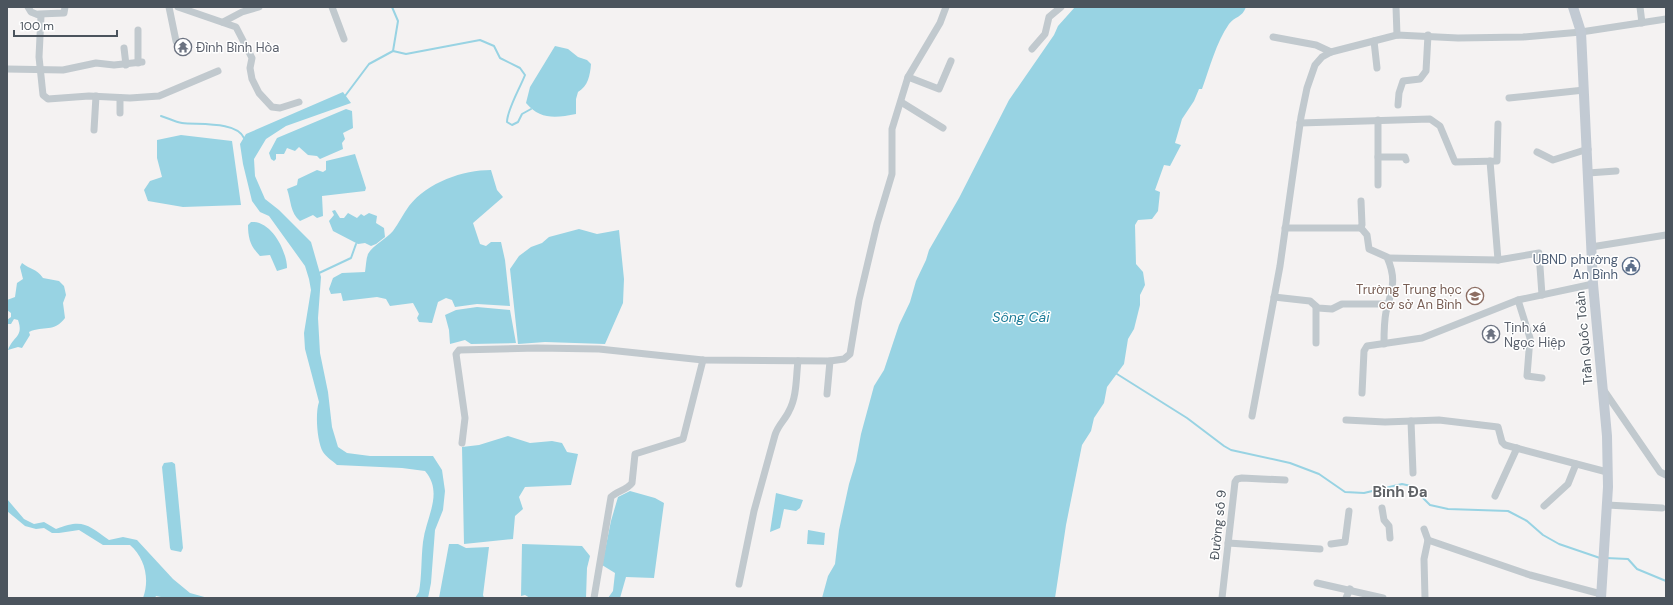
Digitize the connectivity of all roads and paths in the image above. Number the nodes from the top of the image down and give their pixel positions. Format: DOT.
graph roads {
  1 [pos="28,7"];
  2 [pos="65,7"];
  3 [pos="169,7"];
  4 [pos="178,7"];
  5 [pos="259,7"];
  6 [pos="332,7"];
  7 [pos="946,7"];
  8 [pos="1061,7"];
  9 [pos="1574,7"];
  10 [pos="1640,7"];
  11 [pos="1396,8"];
  12 [pos="39,14"];
  13 [pos="1666,20"];
  14 [pos="223,22"];
  15 [pos="1642,23"];
  16 [pos="138,30"];
  17 [pos="1582,32"];
  18 [pos="1397,36"];
  19 [pos="1428,36"];
  20 [pos="1273,37"];
  21 [pos="344,39"];
  22 [pos="176,41"];
  23 [pos="1374,41"];
  24 [pos="124,48"];
  25 [pos="1032,49"];
  26 [pos="1331,52"];
  27 [pos="951,61"];
  28 [pos="126,65"];
  29 [pos="1377,68"];
  30 [pos="7,69"];
  31 [pos="41,69"];
  32 [pos="218,71"];
  33 [pos="908,77"];
  34 [pos="1584,90"];
  35 [pos="96,96"];
  36 [pos="120,98"];
  37 [pos="1509,98"];
  38 [pos="300,102"];
  39 [pos="901,102"];
  40 [pos="1398,105"];
  41 [pos="120,113"];
  42 [pos="1378,120"];
  43 [pos="1300,123"];
  44 [pos="1498,124"];
  45 [pos="944,128"];
  46 [pos="94,130"];
  47 [pos="1588,150"];
  48 [pos="1537,152"];
  49 [pos="1378,157"];
  50 [pos="1406,160"];
  51 [pos="1490,160"];
  52 [pos="1616,171"];
  53 [pos="1588,173"];
  54 [pos="1378,185"];
  55 [pos="1361,201"];
  56 [pos="1285,228"];
  57 [pos="1361,228"];
  58 [pos="1666,235"];
  59 [pos="1591,248"];
  60 [pos="1388,258"];
  61 [pos="1498,260"];
  62 [pos="1592,284"];
  63 [pos="1542,295"];
  64 [pos="1274,297"];
  65 [pos="1518,300"];
  66 [pos="1389,304"];
  67 [pos="1316,307"];
  68 [pos="1316,343"];
  69 [pos="1384,344"];
  70 [pos="703,360"];
  71 [pos="798,361"];
  72 [pos="830,361"];
  73 [pos="1542,378"];
  74 [pos="1602,388"];
  75 [pos="1362,393"];
  76 [pos="826,394"];
  77 [pos="1252,416"];
  78 [pos="1346,420"];
  79 [pos="1411,421"];
  80 [pos="462,443"];
  81 [pos="1517,448"];
  82 [pos="1576,464"];
  83 [pos="1607,472"];
  84 [pos="1413,473"];
  85 [pos="1666,475"];
  86 [pos="1285,480"];
  87 [pos="1495,496"];
  88 [pos="1607,505"];
  89 [pos="1544,506"];
  90 [pos="1382,508"];
  91 [pos="1662,508"];
  92 [pos="1349,511"];
  93 [pos="1424,529"];
  94 [pos="1390,538"];
  95 [pos="1428,540"];
  96 [pos="1228,543"];
  97 [pos="1331,544"];
  98 [pos="1320,549"];
  99 [pos="1317,583"];
  100 [pos="739,584"];
  101 [pos="1350,589"];
  102 [pos="1601,596"];
  103 [pos="594,598"];
  104 [pos="1222,598"];
  105 [pos="1346,598"];
  106 [pos="1383,598"];
  107 [pos="1425,598"];
  1 -- 12 [label="street"];
  2 -- 12 [label="street"];
  3 -- 22 [label="street"];
  4 -- 14 [label="street"];
  5 -- 14 [label="street"];
  6 -- 21 [label="street"];
  7 -- 33 [label="street"];
  8 -- 25 [label="street"];
  9 -- 17 [label="main road, Trần Quốc Toản"];
  10 -- 15 [label="street"];
  11 -- 18 [label="street"];
  12 -- 31 [label="street"];
  13 -- 15 [label="street"];
  14 -- 38 [label="street"];
  15 -- 17 [label="street"];
  16 -- 28 [label="street"];
  17 -- 19 [label="street"];
  17 -- 34 [label="main road, Trần Quốc Toản"];
  18 -- 19 [label="street"];
  18 -- 23 [label="street"];
  19 -- 40 [label="street"];
  20 -- 26 [label="street"];
  23 -- 26 [label="street"];
  23 -- 29 [label="street"];
  24 -- 28 [label="street"];
  26 -- 43 [label="street"];
  27 -- 33 [label="street"];
  28 -- 31 [label="street"];
  30 -- 31 [label="street"];
  31 -- 35 [label="street"];
  32 -- 36 [label="street"];
  33 -- 39 [label="street"];
  34 -- 37 [label="street"];
  34 -- 47 [label="main road, Trần Quốc Toản"];
  35 -- 36 [label="street"];
  35 -- 46 [label="street"];
  36 -- 41 [label="street"];
  39 -- 45 [label="street"];
  39 -- 72 [label="street"];
  42 -- 43 [label="street"];
  42 -- 49 [label="street"];
  42 -- 51 [label="street"];
  43 -- 56 [label="street"];
  44 -- 51 [label="street"];
  47 -- 48 [label="street"];
  47 -- 53 [label="main road, Trần Quốc Toản"];
  49 -- 50 [label="street"];
  49 -- 54 [label="street"];
  51 -- 61 [label="street"];
  52 -- 53 [label="street"];
  53 -- 59 [label="main road, Trần Quốc Toản"];
  55 -- 57 [label="street"];
  56 -- 57 [label="street"];
  56 -- 64 [label="street"];
  57 -- 60 [label="street"];
  58 -- 59 [label="street"];
  59 -- 62 [label="main road, Trần Quốc Toản"];
  60 -- 61 [label="street"];
  60 -- 66 [label="street"];
  61 -- 63 [label="street"];
  62 -- 63 [label="street"];
  62 -- 74 [label="main road, Trần Quốc Toản"];
  63 -- 65 [label="street"];
  64 -- 67 [label="street"];
  64 -- 77 [label="street"];
  65 -- 69 [label="street"];
  65 -- 73 [label="street"];
  66 -- 67 [label="street"];
  66 -- 69 [label="street"];
  67 -- 68 [label="street"];
  69 -- 75 [label="street"];
  70 -- 71 [label="street"];
  70 -- 80 [label="street"];
  70 -- 103 [label="street"];
  71 -- 72 [label="street"];
  71 -- 100 [label="street"];
  72 -- 76 [label="street"];
  74 -- 83 [label="main road, Trần Quốc Toản"];
  74 -- 85 [label="street"];
  78 -- 79 [label="street"];
  79 -- 81 [label="street"];
  79 -- 84 [label="street"];
  81 -- 82 [label="street"];
  81 -- 87 [label="street"];
  82 -- 83 [label="street"];
  82 -- 89 [label="street"];
  83 -- 88 [label="main road, Trần Quốc Toản"];
  86 -- 96 [label="street, Đường số 9"];
  88 -- 91 [label="street"];
  88 -- 102 [label="main road, Trần Quốc Toản"];
  90 -- 94 [label="street"];
  92 -- 97 [label="street"];
  93 -- 95 [label="street"];
  95 -- 102 [label="street"];
  95 -- 107 [label="street"];
  96 -- 98 [label="street"];
  96 -- 104 [label="street, Đường số 9"];
  99 -- 101 [label="street"];
  101 -- 105 [label="street"];
  101 -- 106 [label="street"];
}
